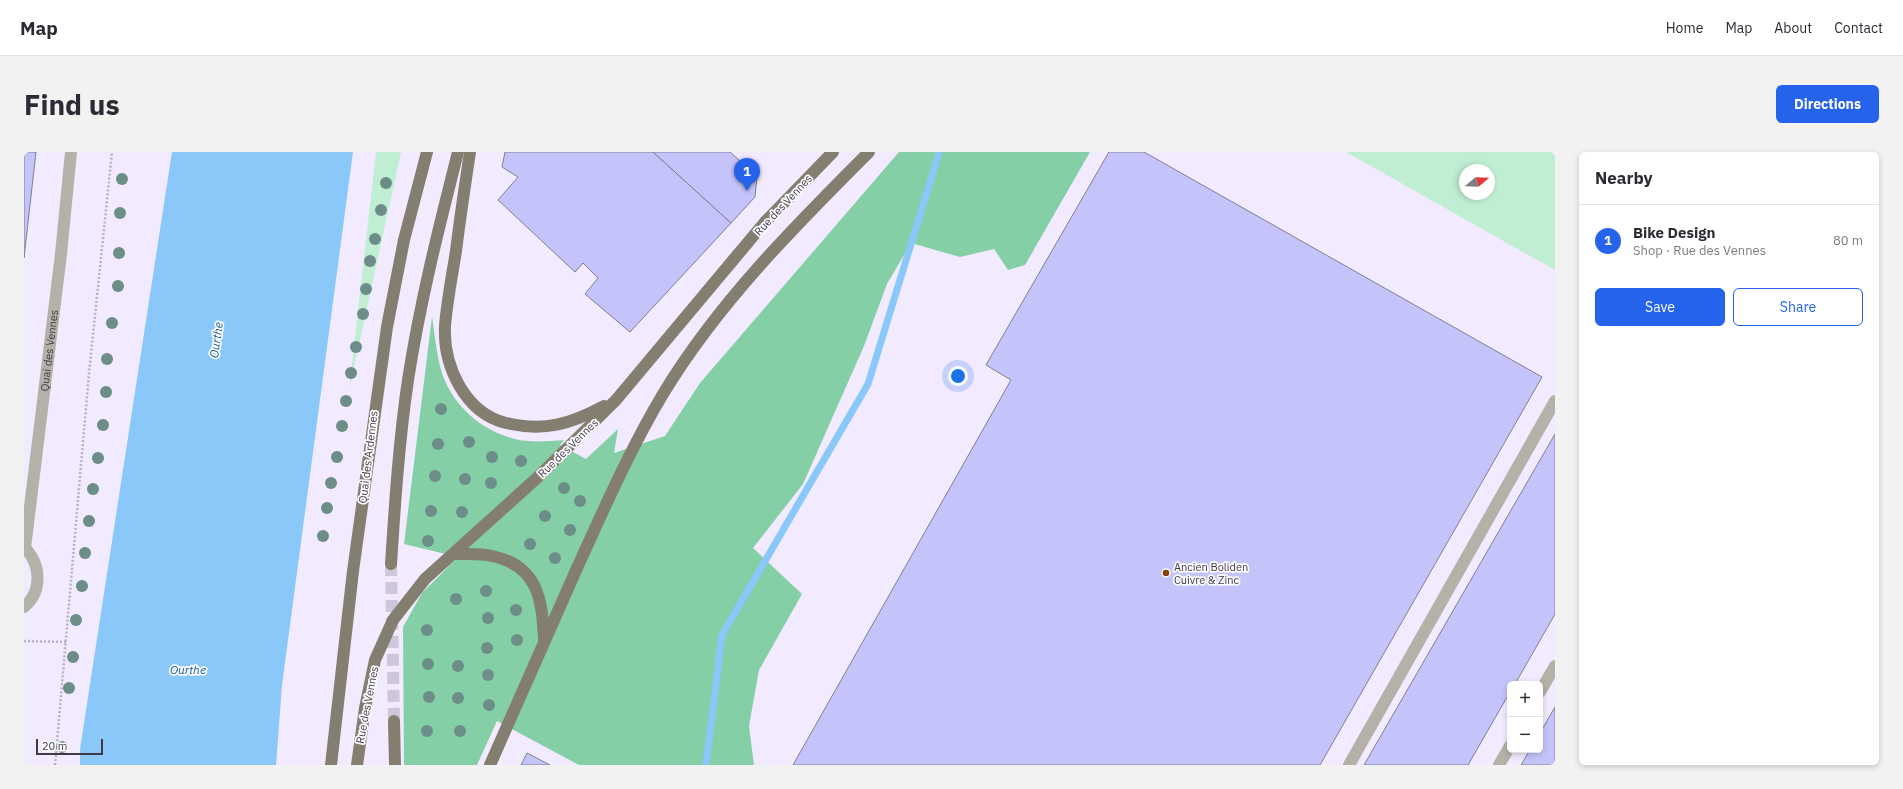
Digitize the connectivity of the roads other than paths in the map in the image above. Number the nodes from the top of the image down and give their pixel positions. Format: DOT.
graph roads {
  1 [pos="70,152"];
  2 [pos="427,152"];
  3 [pos="458,152"];
  4 [pos="470,152"];
  5 [pos="833,152"];
  6 [pos="869,152"];
  7 [pos="616,400"];
  8 [pos="1555,401"];
  9 [pos="24,548"];
  10 [pos="455,554"];
  11 [pos="391,564"];
  12 [pos="24,607"];
  13 [pos="544,642"];
  14 [pos="1555,666"];
  15 [pos="1543,687"];
  16 [pos="364,714"];
  17 [pos="394,721"];
  18 [pos="1507,751"];
  19 [pos="331,765"];
  20 [pos="357,765"];
  21 [pos="364,765"];
  22 [pos="395,765"];
  23 [pos="490,765"];
  24 [pos="1349,765"];
  25 [pos="1499,765"];
  1 -- 9 [label="street, Quai des Vennes"];
  2 -- 19 [label="main road, Quai des Ardennes"];
  3 -- 11 [label="main road"];
  4 -- 7 [label="main road"];
  5 -- 7 [label="main road, Rue des Vennes"];
  6 -- 13 [label="main road"];
  7 -- 10 [label="main road, Rue des Vennes"];
  8 -- 24 [label="street"];
  9 -- 12 [label="street"];
  10 -- 13 [label="main road"];
  10 -- 16 [label="main road, Rue des Vennes"];
  13 -- 23 [label="main road"];
  14 -- 15 [label="street"];
  16 -- 20 [label="main road, Rue des Vennes"];
  16 -- 21 [label="main road"];
  17 -- 22 [label="main road"];
  18 -- 25 [label="street"];
}
